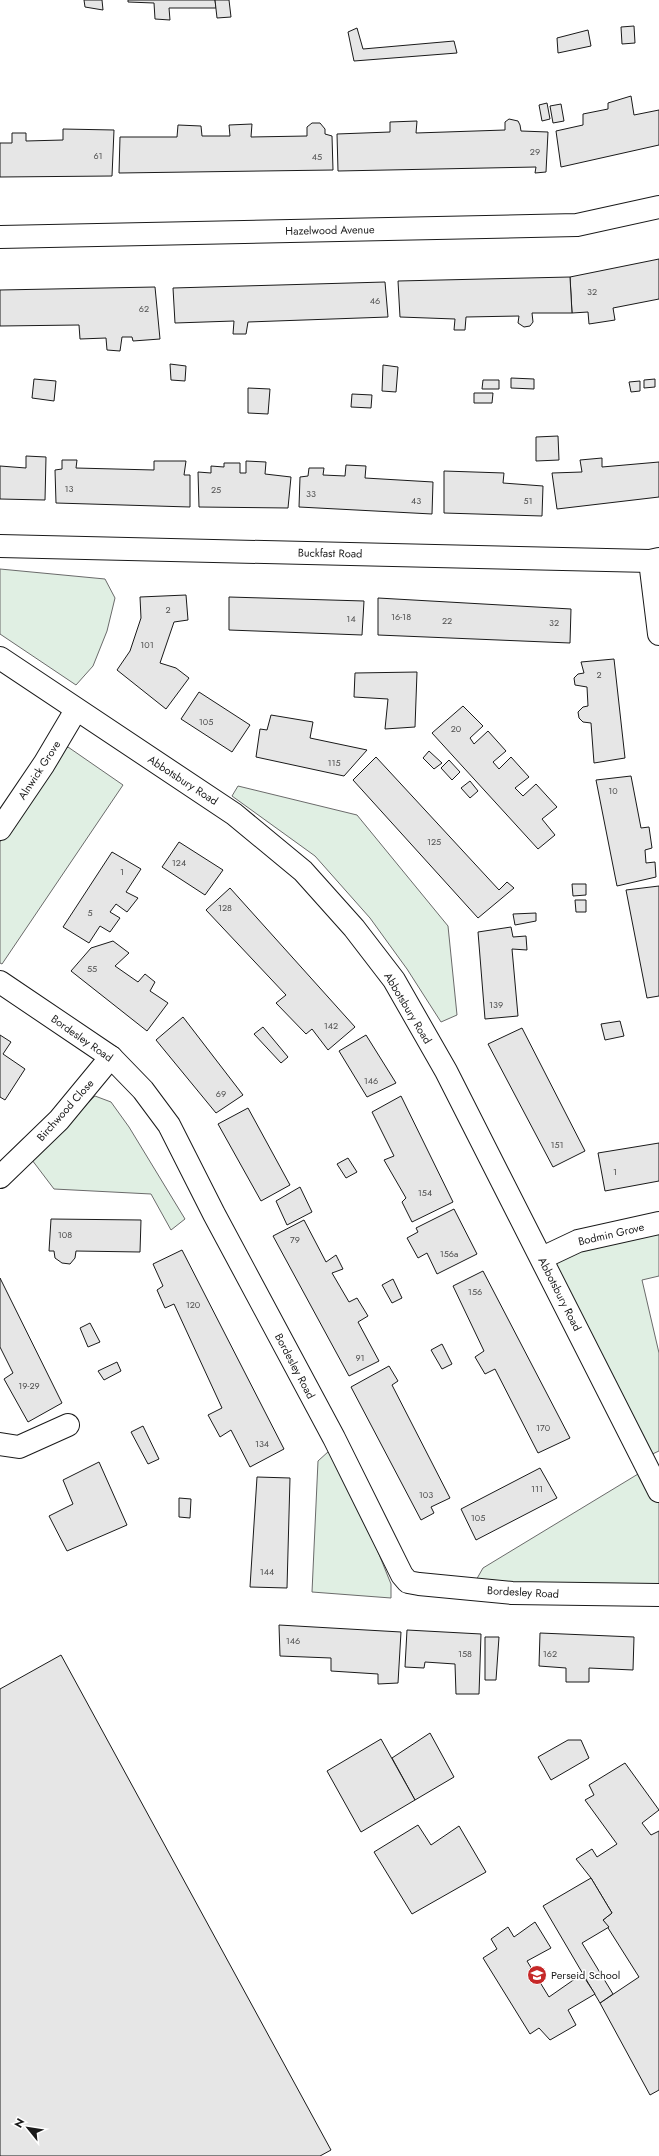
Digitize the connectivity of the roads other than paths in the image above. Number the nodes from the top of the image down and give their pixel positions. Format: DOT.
graph roads {
  1 [pos="659,207"];
  2 [pos="0,237"];
  3 [pos="0,546"];
  4 [pos="654,560"];
  5 [pos="659,634"];
  6 [pos="0,658"];
  7 [pos="76,710"];
  8 [pos="0,829"];
  9 [pos="0,982"];
  10 [pos="111,1057"];
  11 [pos="0,1177"];
  12 [pos="659,1223"];
  13 [pos="542,1258"];
  14 [pos="68,1425"];
  15 [pos="0,1444"];
  16 [pos="659,1490"];
  17 [pos="659,1595"];
  1 -- 2 [label="street, Hazelwood Avenue"];
  3 -- 4 [label="street, Buckfast Road"];
  4 -- 5 [label="street"];
  6 -- 7 [label="street, Abbotsbury Road"];
  7 -- 8 [label="street, Alnwick Grove"];
  7 -- 13 [label="street, Abbotsbury Road"];
  9 -- 10 [label="street, Bordesley Road"];
  10 -- 11 [label="street, Birchwood Close"];
  10 -- 17 [label="street, Bordesley Road"];
  12 -- 13 [label="street, Bodmin Grove"];
  13 -- 16 [label="street, Abbotsbury Road"];
  14 -- 15 [label="street"];
}
